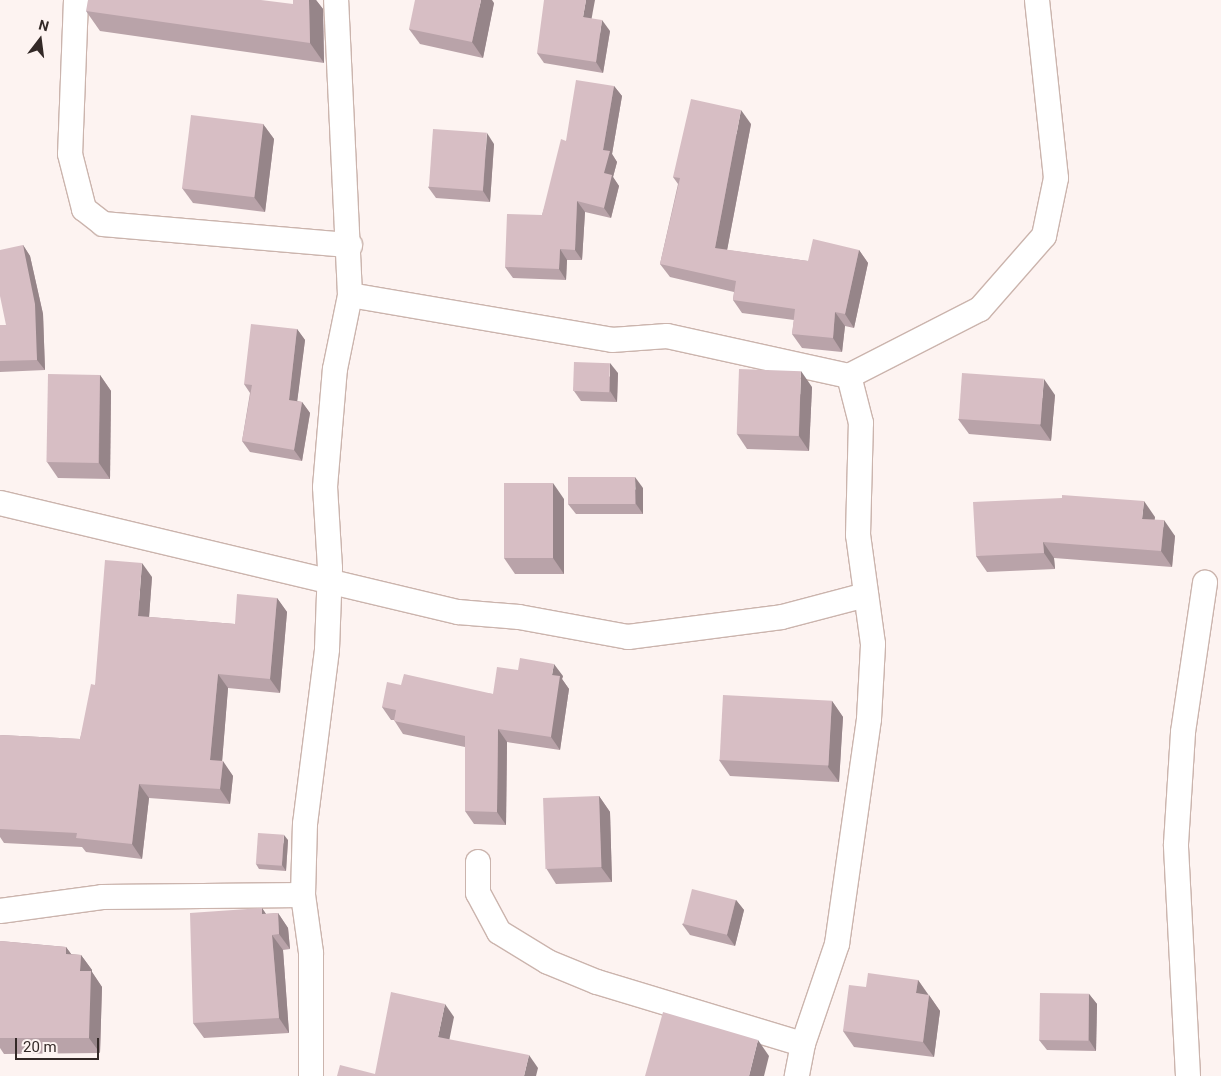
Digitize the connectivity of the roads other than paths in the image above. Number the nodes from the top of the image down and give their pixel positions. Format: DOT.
graph roads {
  1 [pos="76,0"];
  2 [pos="336,0"];
  3 [pos="1037,0"];
  4 [pos="350,245"];
  5 [pos="350,295"];
  6 [pos="849,376"];
  7 [pos="0,503"];
  8 [pos="330,582"];
  9 [pos="1205,583"];
  10 [pos="866,595"];
  11 [pos="478,862"];
  12 [pos="303,895"];
  13 [pos="0,911"];
  14 [pos="804,1044"];
  15 [pos="311,1076"];
  16 [pos="797,1076"];
  17 [pos="1188,1076"];
  1 -- 4 [label="street"];
  2 -- 4 [label="street"];
  3 -- 6 [label="street"];
  4 -- 5 [label="street"];
  5 -- 6 [label="street"];
  5 -- 8 [label="street"];
  6 -- 10 [label="street"];
  7 -- 8 [label="street"];
  8 -- 10 [label="street"];
  8 -- 12 [label="street"];
  9 -- 17 [label="street"];
  10 -- 14 [label="street"];
  11 -- 14 [label="street"];
  12 -- 13 [label="street"];
  12 -- 15 [label="street"];
  14 -- 16 [label="street"];
}
